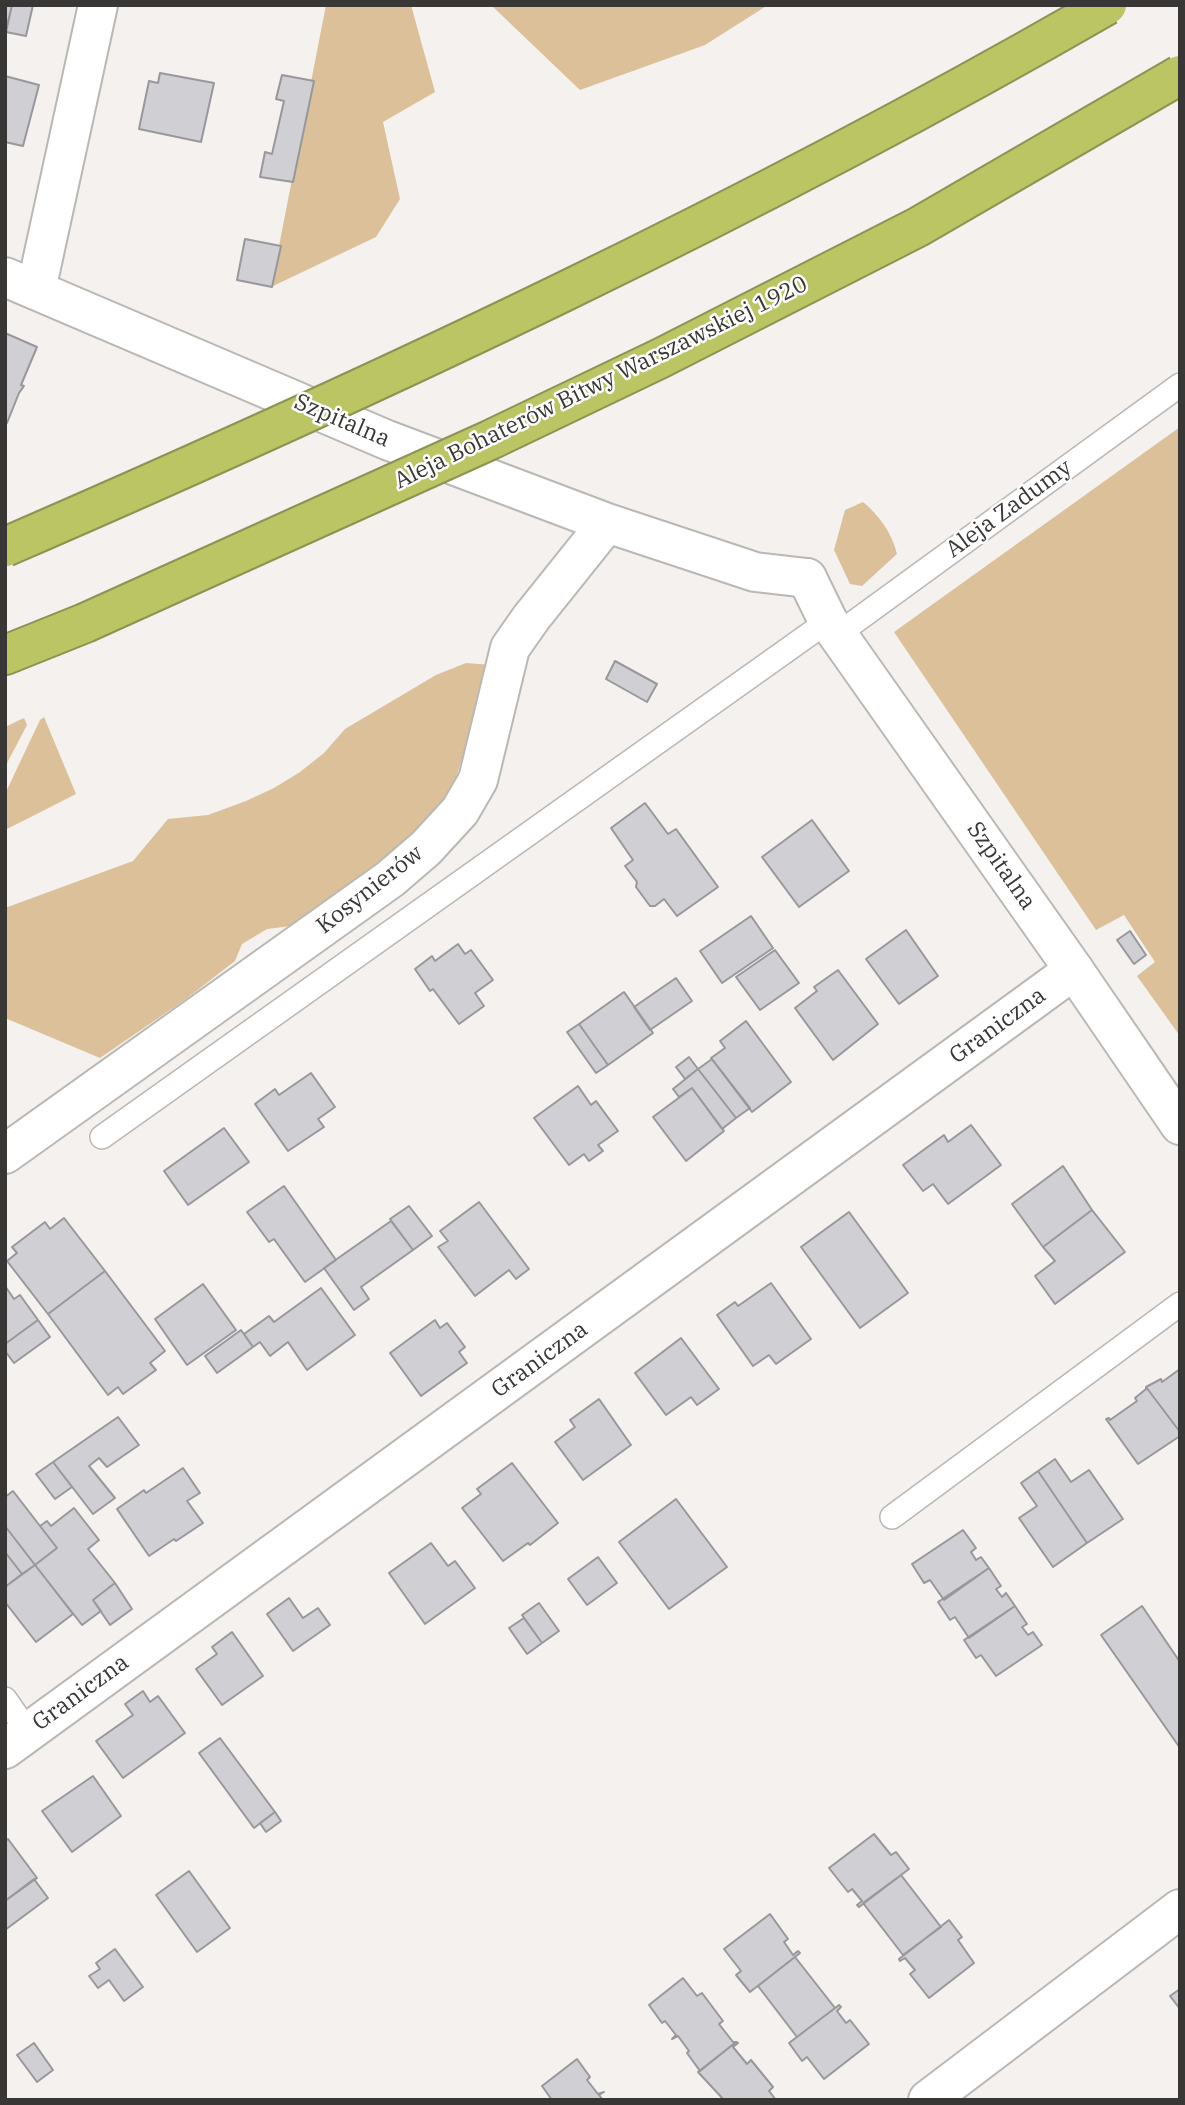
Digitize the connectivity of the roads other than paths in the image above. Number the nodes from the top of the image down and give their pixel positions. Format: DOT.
graph roads {
  1 [pos="98,5"];
  2 [pos="1107,5"];
  3 [pos="1180,75"];
  4 [pos="21,283"];
  5 [pos="1180,385"];
  6 [pos="607,523"];
  7 [pos="5,548"];
  8 [pos="823,610"];
  9 [pos="5,655"];
  10 [pos="1074,970"];
  11 [pos="1180,1125"];
  12 [pos="102,1137"];
  13 [pos="5,1154"];
  14 [pos="1180,1304"];
  15 [pos="892,1517"];
  16 [pos="5,1699"];
  17 [pos="17,1741"];
  18 [pos="1180,1909"];
  19 [pos="928,2100"];
  1 -- 4 [label="street"];
  2 -- 7 [label="highway, bridge"];
  3 -- 9 [label="highway, Aleja Bohaterów Bitwy Warszawskiej 1920, bridge"];
  4 -- 6 [label="street, Szpitalna"];
  5 -- 8 [label="lane, Aleja Zadumy"];
  6 -- 8 [label="street, Szpitalna"];
  6 -- 13 [label="street, Kosynierów"];
  8 -- 10 [label="street, Szpitalna"];
  8 -- 12 [label="lane, Aleja Zadumy"];
  10 -- 11 [label="street, Szpitalna"];
  10 -- 17 [label="street, Graniczna"];
  14 -- 15 [label="lane"];
  16 -- 17 [label="lane"];
  18 -- 19 [label="street"];
}
